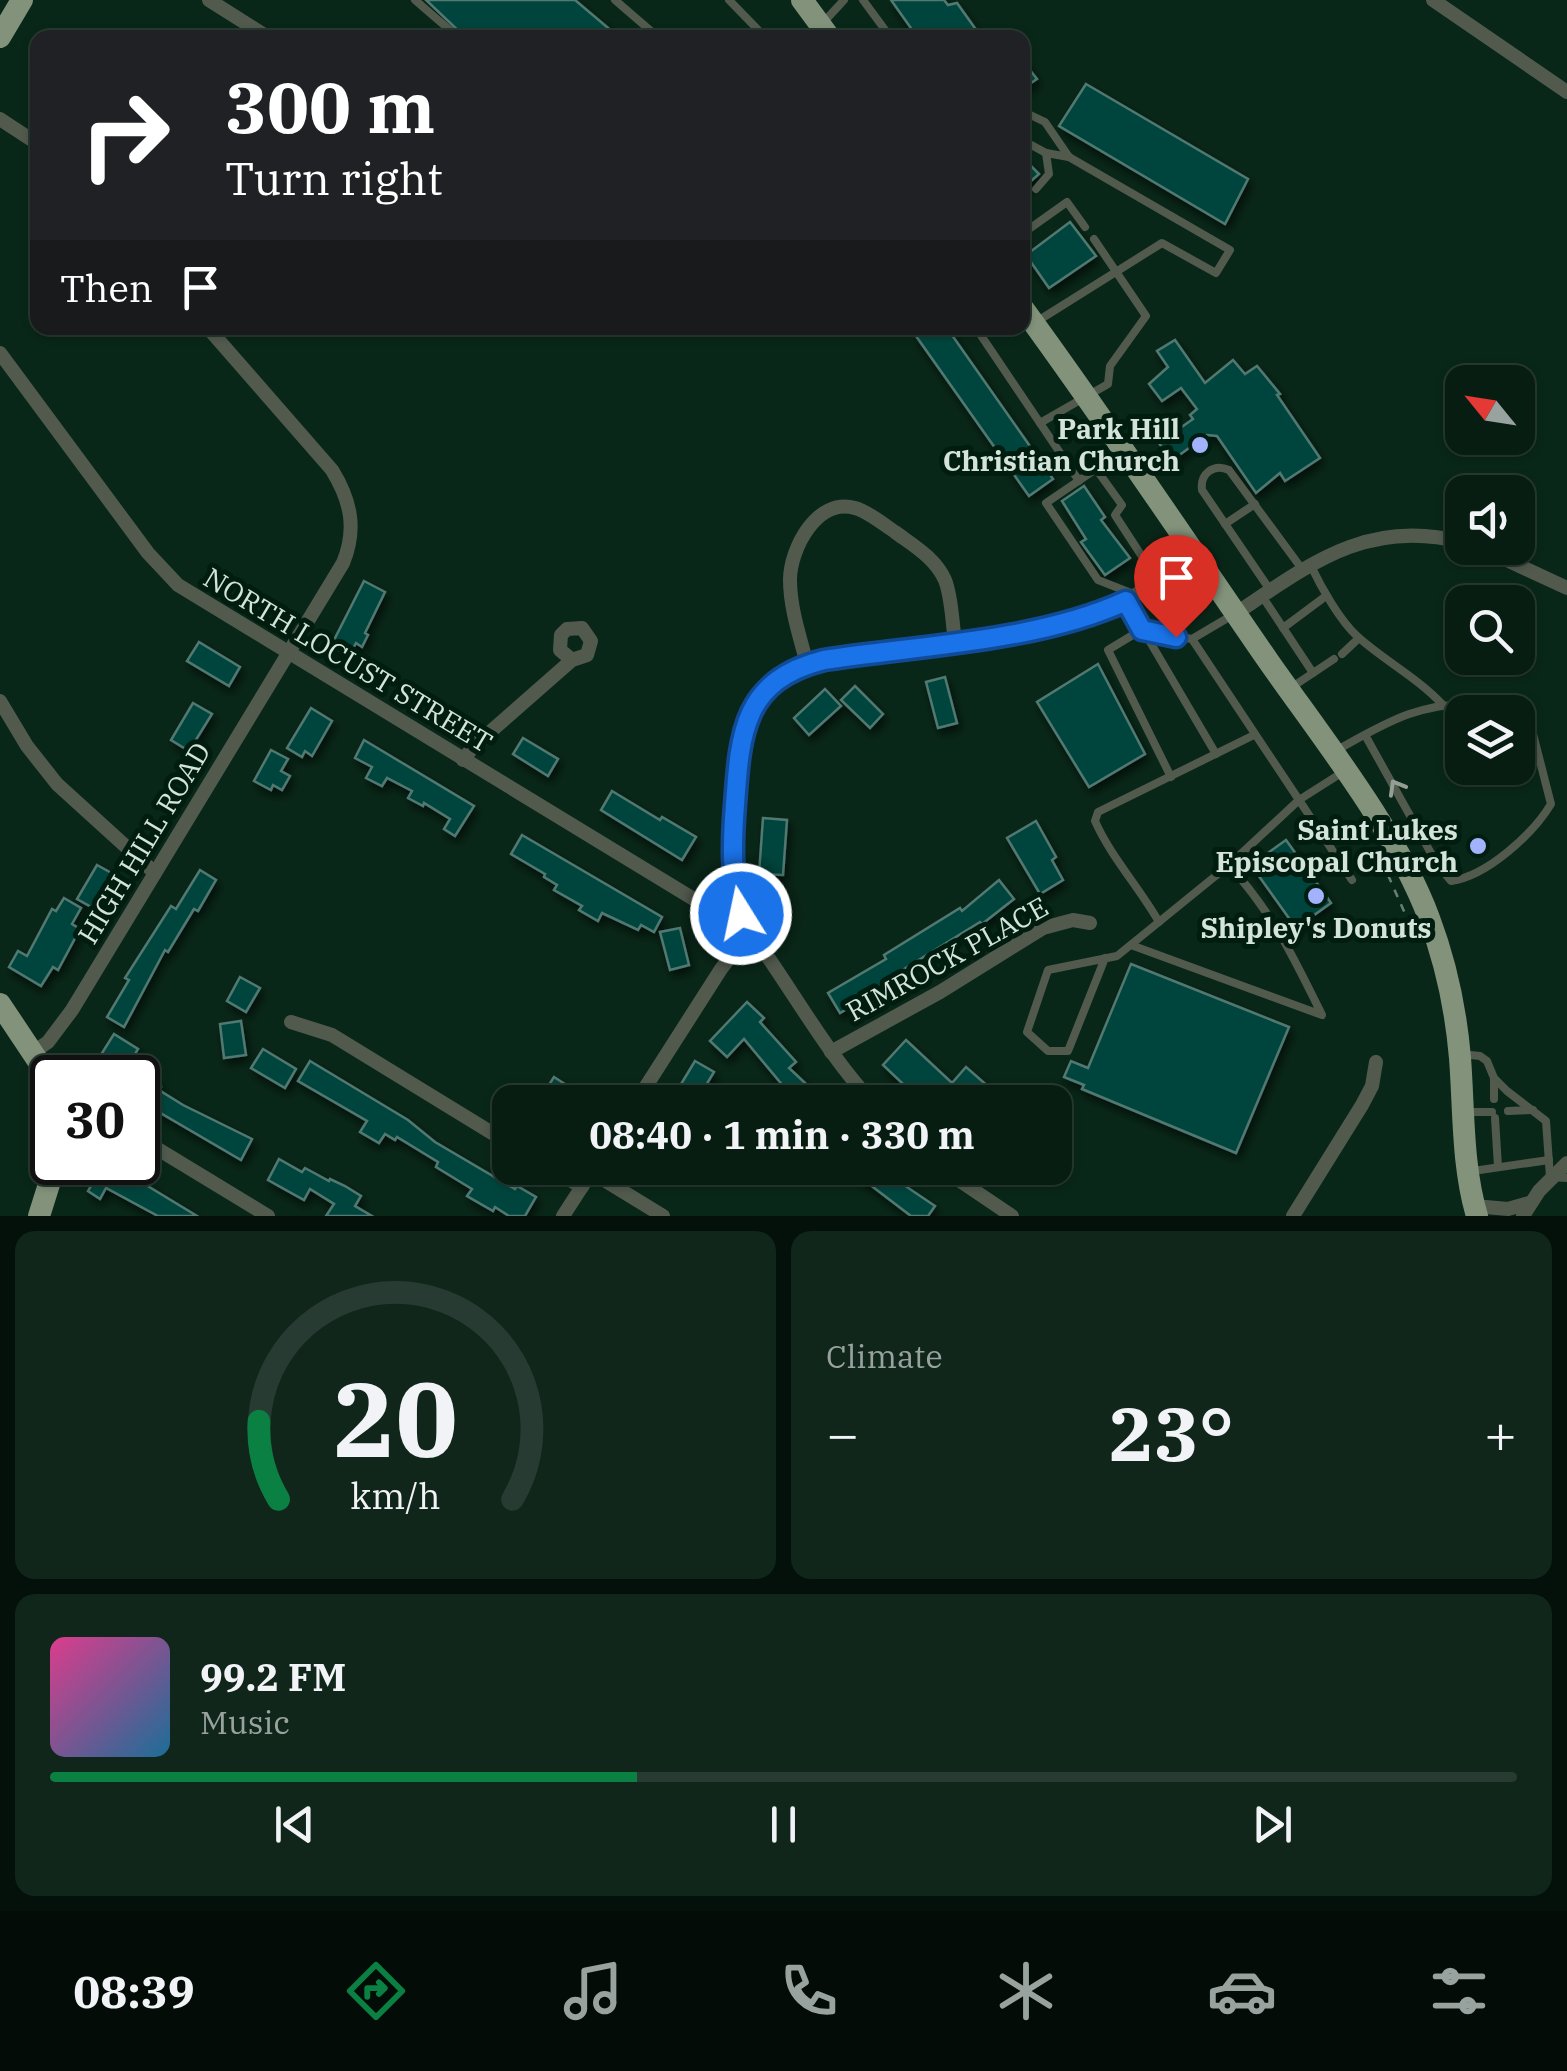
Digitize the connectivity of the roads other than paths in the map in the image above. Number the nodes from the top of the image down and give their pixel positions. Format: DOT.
graph roads {
  1 [pos="22,0"];
  2 [pos="209,0"];
  3 [pos="414,0"];
  4 [pos="615,0"];
  5 [pos="729,0"];
  6 [pos="802,0"];
  7 [pos="844,0"];
  8 [pos="864,0"];
  9 [pos="1433,0"];
  10 [pos="256,30"];
  11 [pos="450,30"];
  12 [pos="650,30"];
  13 [pos="758,30"];
  14 [pos="818,30"];
  15 [pos="823,30"];
  16 [pos="885,30"];
  17 [pos="0,37"];
  18 [pos="1567,92"];
  19 [pos="1030,115"];
  20 [pos="0,119"];
  21 [pos="30,139"];
  22 [pos="1030,144"];
  23 [pos="1046,153"];
  24 [pos="1069,157"];
  25 [pos="1036,189"];
  26 [pos="1085,227"];
  27 [pos="1030,228"];
  28 [pos="1094,239"];
  29 [pos="1116,274"];
  30 [pos="1030,314"];
  31 [pos="1030,318"];
  32 [pos="214,335"];
  33 [pos="981,335"];
  34 [pos="0,353"];
  35 [pos="1086,395"];
  36 [pos="1040,422"];
  37 [pos="1079,480"];
  38 [pos="1255,504"];
  39 [pos="1225,524"];
  40 [pos="1445,539"];
  41 [pos="1196,556"];
  42 [pos="1518,565"];
  43 [pos="1306,566"];
  44 [pos="1158,581"];
  45 [pos="1567,588"];
  46 [pos="1266,593"];
  47 [pos="1326,596"];
  48 [pos="1131,598"];
  49 [pos="1235,614"];
  50 [pos="1283,628"];
  51 [pos="1142,630"];
  52 [pos="1359,638"];
  53 [pos="1192,639"];
  54 [pos="955,641"];
  55 [pos="288,654"];
  56 [pos="572,660"];
  57 [pos="807,664"];
  58 [pos="1314,673"];
  59 [pos="1288,689"];
  60 [pos="0,701"];
  61 [pos="1443,704"];
  62 [pos="1254,735"];
  63 [pos="1365,735"];
  64 [pos="1535,742"];
  65 [pos="1216,754"];
  66 [pos="463,760"];
  67 [pos="1338,762"];
  68 [pos="1171,776"];
  69 [pos="1299,800"];
  70 [pos="1426,841"];
  71 [pos="1399,854"];
  72 [pos="1229,865"];
  73 [pos="155,873"];
  74 [pos="1352,880"];
  75 [pos="1159,922"];
  76 [pos="1090,923"];
  77 [pos="747,927"];
  78 [pos="1131,945"];
  79 [pos="1106,958"];
  80 [pos="0,1005"];
  81 [pos="291,1022"];
  82 [pos="34,1051"];
  83 [pos="830,1052"];
  84 [pos="1459,1054"];
  85 [pos="36,1055"];
  86 [pos="1376,1062"];
  87 [pos="1494,1078"];
  88 [pos="647,1085"];
  89 [pos="858,1085"];
  90 [pos="1494,1100"];
  91 [pos="1534,1110"];
  92 [pos="1508,1111"];
  93 [pos="1463,1112"];
  94 [pos="492,1133"];
  95 [pos="160,1150"];
  96 [pos="1549,1160"];
  97 [pos="1567,1163"];
  98 [pos="1498,1167"];
  99 [pos="1468,1172"];
  100 [pos="1550,1176"];
  101 [pos="1567,1178"];
  102 [pos="49,1185"];
  103 [pos="579,1185"];
  104 [pos="616,1185"];
  105 [pos="966,1185"];
  106 [pos="582,1187"];
  107 [pos="1526,1210"];
  108 [pos="1476,1211"];
  109 [pos="39,1216"];
  110 [pos="268,1216"];
  111 [pos="564,1216"];
  112 [pos="663,1216"];
  113 [pos="1012,1216"];
  114 [pos="1293,1216"];
  1 -- 17 [label="main road"];
  2 -- 10 [label="street"];
  3 -- 11 [label="lane"];
  4 -- 12 [label="lane"];
  5 -- 13 [label="lane"];
  6 -- 14 [label="main road"];
  7 -- 15 [label="lane"];
  8 -- 16 [label="lane"];
  9 -- 18 [label="street"];
  19 -- 24 [label="lane"];
  20 -- 21 [label="street"];
  22 -- 23 [label="lane"];
  23 -- 24 [label="lane"];
  23 -- 25 [label="lane"];
  24 -- 29 [label="lane"];
  26 -- 27 [label="lane"];
  28 -- 29 [label="lane"];
  29 -- 30 [label="lane"];
  29 -- 35 [label="lane"];
  31 -- 35 [label="main road"];
  32 -- 55 [label="street, HIGH HILL ROAD"];
  33 -- 36 [label="lane"];
  34 -- 55 [label="street, NORTH LOCUST STREET"];
  35 -- 36 [label="lane"];
  35 -- 41 [label="main road"];
  36 -- 37 [label="lane"];
  37 -- 44 [label="lane"];
  37 -- 48 [label="lane"];
  38 -- 39 [label="lane"];
  38 -- 39 [label="lane"];
  38 -- 43 [label="lane"];
  39 -- 46 [label="lane"];
  40 -- 43 [label="street"];
  41 -- 44 [label="street"];
  41 -- 49 [label="main road"];
  42 -- 45 [label="street"];
  43 -- 46 [label="street"];
  43 -- 47 [label="lane"];
  44 -- 48 [label="street"];
  46 -- 49 [label="street"];
  46 -- 50 [label="lane"];
  47 -- 50 [label="lane"];
  47 -- 52 [label="lane"];
  48 -- 51 [label="lane"];
  48 -- 54 [label="street"];
  49 -- 53 [label="lane"];
  49 -- 59 [label="main road"];
  50 -- 58 [label="lane"];
  51 -- 53 [label="lane"];
  51 -- 65 [label="lane"];
  51 -- 68 [label="lane"];
  52 -- 58 [label="lane"];
  52 -- 61 [label="lane"];
  53 -- 62 [label="lane"];
  54 -- 57 [label="street"];
  54 -- 57 [label="street"];
  55 -- 66 [label="street, NORTH LOCUST STREET"];
  55 -- 73 [label="street, HIGH HILL ROAD"];
  56 -- 66 [label="street"];
  57 -- 77 [label="street"];
  58 -- 59 [label="lane"];
  59 -- 67 [label="main road"];
  60 -- 73 [label="street"];
  61 -- 63 [label="lane"];
  62 -- 65 [label="lane"];
  62 -- 69 [label="lane"];
  63 -- 67 [label="lane"];
  70 -- 63 [label="lane, one-way"];
  64 -- 70 [label="lane"];
  65 -- 68 [label="lane"];
  66 -- 77 [label="street, NORTH LOCUST STREET"];
  67 -- 69 [label="lane"];
  67 -- 71 [label="main road"];
  68 -- 75 [label="lane"];
  69 -- 72 [label="lane"];
  69 -- 74 [label="lane"];
  70 -- 71 [label="lane"];
  71 -- 84 [label="main road"];
  72 -- 75 [label="lane"];
  72 -- 78 [label="lane"];
  73 -- 82 [label="street, HIGH HILL ROAD"];
  75 -- 78 [label="lane"];
  76 -- 83 [label="street, RIMROCK PLACE"];
  77 -- 83 [label="street"];
  77 -- 88 [label="street"];
  78 -- 79 [label="lane"];
  79 -- 79 [label="lane"];
  80 -- 82 [label="main road"];
  81 -- 94 [label="street"];
  82 -- 85 [label="main road"];
  83 -- 89 [label="street"];
  84 -- 87 [label="lane"];
  84 -- 93 [label="main road"];
  86 -- 114 [label="street"];
  87 -- 90 [label="lane"];
  87 -- 91 [label="lane"];
  91 -- 92 [label="lane"];
  91 -- 96 [label="lane"];
  93 -- 98 [label="lane"];
  93 -- 99 [label="main road"];
  95 -- 110 [label="street"];
  96 -- 98 [label="lane"];
  96 -- 100 [label="lane"];
  97 -- 100 [label="street"];
  98 -- 99 [label="lane"];
  99 -- 108 [label="main road"];
  100 -- 101 [label="lane"];
  100 -- 107 [label="street"];
  102 -- 109 [label="main road"];
  103 -- 106 [label="street"];
  104 -- 112 [label="street"];
  105 -- 113 [label="street"];
  106 -- 111 [label="street"];
  107 -- 108 [label="street"];
}
